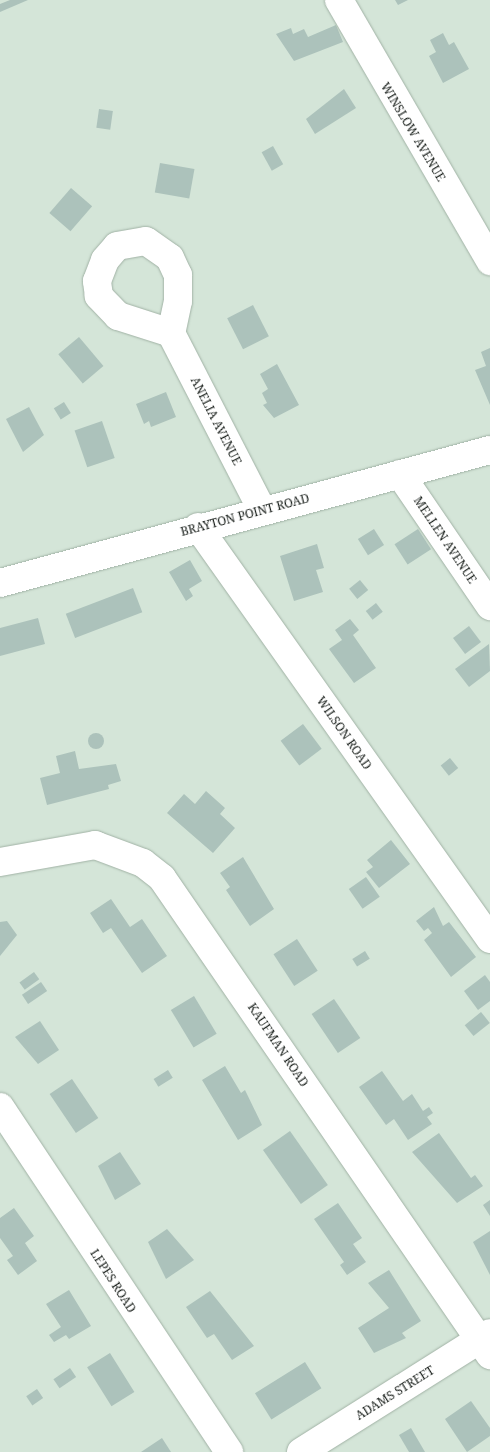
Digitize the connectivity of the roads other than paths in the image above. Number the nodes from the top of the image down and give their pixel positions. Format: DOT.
graph roads {
  1 [pos="339,0"];
  2 [pos="490,262"];
  3 [pos="171,333"];
  4 [pos="490,450"];
  5 [pos="400,474"];
  6 [pos="262,510"];
  7 [pos="198,527"];
  8 [pos="0,582"];
  9 [pos="490,606"];
  10 [pos="0,862"];
  11 [pos="490,938"];
  12 [pos="0,1107"];
  13 [pos="487,1343"];
  14 [pos="229,1452"];
  15 [pos="300,1452"];
  1 -- 2 [label="street, WINSLOW AVENUE"];
  3 -- 6 [label="street, ANELIA AVENUE"];
  4 -- 5 [label="street, BRAYTON POINT ROAD"];
  5 -- 6 [label="street, BRAYTON POINT ROAD"];
  5 -- 9 [label="street, MELLEN AVENUE"];
  6 -- 7 [label="street, BRAYTON POINT ROAD"];
  7 -- 8 [label="street, BRAYTON POINT ROAD"];
  7 -- 11 [label="street, WILSON ROAD"];
  10 -- 13 [label="street, KAUFMAN ROAD"];
  12 -- 14 [label="street, LEPES ROAD"];
  13 -- 15 [label="street, ADAMS STREET"];
}
